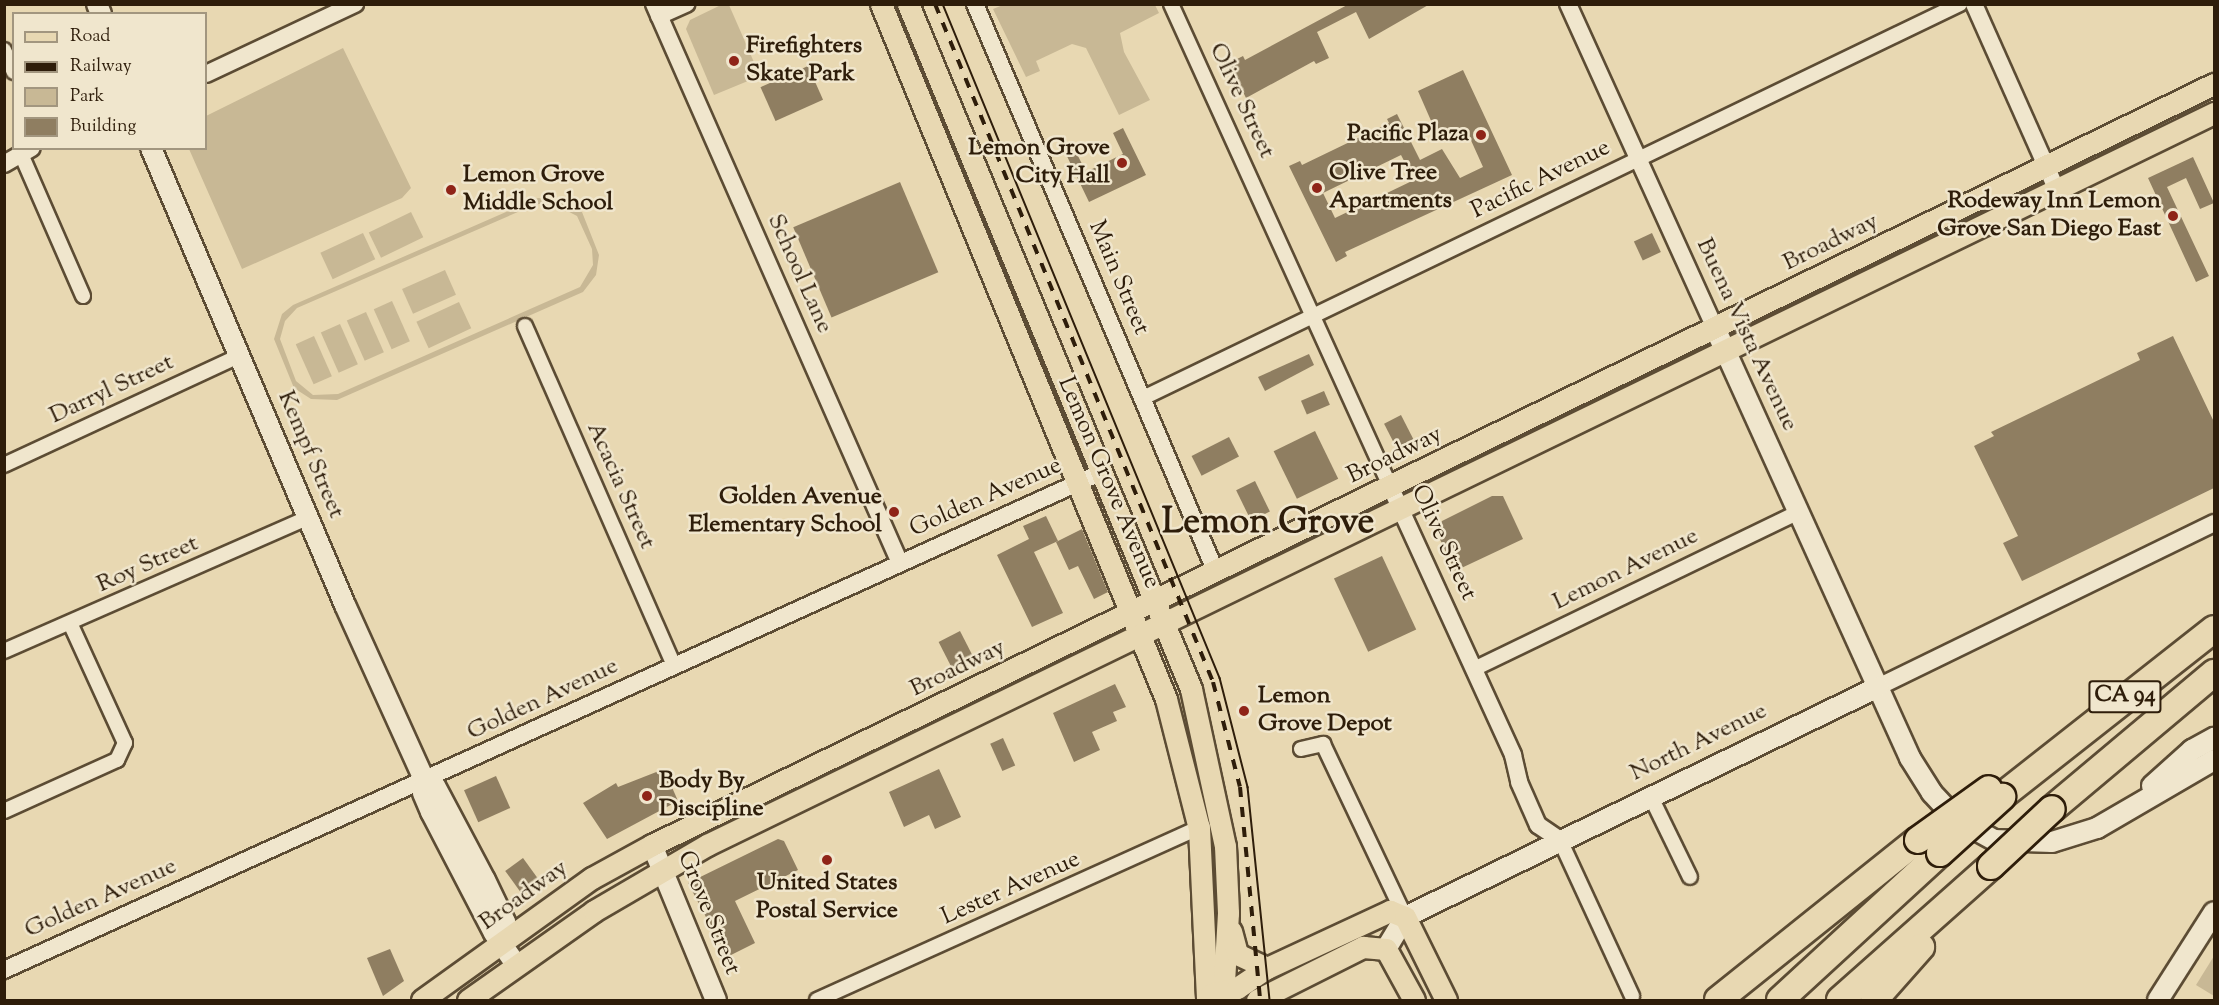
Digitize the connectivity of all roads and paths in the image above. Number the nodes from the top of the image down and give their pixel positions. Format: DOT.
graph roads {
  1 [pos="355,4"];
  2 [pos="686,4"];
  3 [pos="881,4"];
  4 [pos="908,4"];
  5 [pos="975,4"];
  6 [pos="1171,4"];
  7 [pos="1568,4"];
  8 [pos="1960,4"];
  9 [pos="1974,4"];
  10 [pos="656,10"];
  11 [pos="4,50"];
  12 [pos="12,68"];
  13 [pos="207,74"];
  14 [pos="2214,84"];
  15 [pos="2214,114"];
  16 [pos="152,150"];
  17 [pos="26,151"];
  18 [pos="1638,158"];
  19 [pos="4,164"];
  20 [pos="2047,166"];
  21 [pos="2057,190"];
  22 [pos="83,296"];
  23 [pos="1313,316"];
  24 [pos="525,326"];
  25 [pos="1715,328"];
  26 [pos="1725,351"];
  27 [pos="238,356"];
  28 [pos="1143,399"];
  29 [pos="4,465"];
  30 [pos="1102,472"];
  31 [pos="1080,482"];
  32 [pos="1390,486"];
  33 [pos="1399,507"];
  34 [pos="1798,512"];
  35 [pos="309,517"];
  36 [pos="2214,523"];
  37 [pos="900,564"];
  38 [pos="1215,570"];
  39 [pos="1154,601"];
  40 [pos="1133,611"];
  41 [pos="1163,621"];
  42 [pos="70,623"];
  43 [pos="2214,629"];
  44 [pos="1142,632"];
  45 [pos="4,651"];
  46 [pos="674,665"];
  47 [pos="1474,669"];
  48 [pos="2214,673"];
  49 [pos="1878,687"];
  50 [pos="2214,738"];
  51 [pos="1301,749"];
  52 [pos="2214,760"];
  53 [pos="425,780"];
  54 [pos="1996,793"];
  55 [pos="1650,795"];
  56 [pos="4,811"];
  57 [pos="1222,817"];
  58 [pos="2114,819"];
  59 [pos="1199,828"];
  60 [pos="1560,840"];
  61 [pos="652,845"];
  62 [pos="1992,866"];
  63 [pos="662,870"];
  64 [pos="1690,877"];
  65 [pos="2214,912"];
  66 [pos="1228,913"];
  67 [pos="1405,917"];
  68 [pos="503,943"];
  69 [pos="1386,949"];
  70 [pos="516,965"];
  71 [pos="1267,968"];
  72 [pos="4,969"];
  73 [pos="1632,996"];
  74 [pos="1215,997"];
  75 [pos="422,1000"];
  76 [pos="468,1000"];
  77 [pos="716,1000"];
  78 [pos="817,1000"];
  79 [pos="1257,1000"];
  80 [pos="1414,1000"];
  81 [pos="1446,1000"];
  82 [pos="1718,1000"];
  83 [pos="1780,1000"];
  84 [pos="1840,1000"];
  85 [pos="1874,1000"];
  86 [pos="2158,1000"];
  1 -- 13 [label="street"];
  2 -- 10 [label="street"];
  3 -- 31 [label="main road, Lemon Grove Avenue"];
  4 -- 30 [label="main road, Lemon Grove Avenue"];
  5 -- 28 [label="street, Main Street"];
  6 -- 23 [label="street, Olive Street"];
  7 -- 18 [label="street, Buena Vista Avenue"];
  8 -- 18 [label="street, Pacific Avenue"];
  9 -- 20 [label="street"];
  10 -- 37 [label="street, School Lane"];
  11 -- 12 [label="street"];
  14 -- 20 [label="main road, Broadway"];
  15 -- 21 [label="main road, Broadway"];
  16 -- 27 [label="main road, Kempf Street"];
  17 -- 19 [label="street"];
  17 -- 22 [label="street"];
  18 -- 23 [label="street, Pacific Avenue"];
  18 -- 25 [label="street, Buena Vista Avenue"];
  20 -- 21 [label="street"];
  20 -- 25 [label="main road, Broadway"];
  21 -- 26 [label="main road, Broadway"];
  23 -- 28 [label="street, Pacific Avenue"];
  23 -- 32 [label="street, Olive Street"];
  24 -- 46 [label="street, Acacia Street"];
  25 -- 26 [label="main road, Buena Vista Avenue"];
  25 -- 32 [label="main road, Broadway"];
  26 -- 33 [label="main road, Broadway"];
  26 -- 34 [label="main road, Buena Vista Avenue"];
  27 -- 29 [label="street, Darryl Street"];
  27 -- 35 [label="main road, Kempf Street"];
  28 -- 38 [label="street, Main Street"];
  30 -- 31 [label="street, Golden Avenue"];
  30 -- 39 [label="main road, Lemon Grove Avenue"];
  31 -- 37 [label="street, Golden Avenue"];
  31 -- 40 [label="main road, Lemon Grove Avenue"];
  32 -- 33 [label="street, Olive Street"];
  32 -- 38 [label="main road, Broadway"];
  33 -- 41 [label="main road, Broadway"];
  33 -- 47 [label="street, Olive Street"];
  34 -- 47 [label="street, Lemon Avenue"];
  34 -- 49 [label="main road, Buena Vista Avenue"];
  35 -- 42 [label="street, Roy Street"];
  35 -- 53 [label="main road, Kempf Street"];
  36 -- 49 [label="street, North Avenue"];
  37 -- 46 [label="street, Golden Avenue"];
  38 -- 39 [label="main road, Broadway"];
  39 -- 40 [label="main road, Broadway"];
  39 -- 41 [label="main road, Lemon Grove Avenue"];
  40 -- 44 [label="main road, Lemon Grove Avenue"];
  40 -- 61 [label="main road, Broadway"];
  41 -- 44 [label="main road, Broadway"];
  41 -- 57 [label="main road, Lemon Grove Avenue"];
  42 -- 45 [label="street, Roy Street"];
  42 -- 56 [label="street"];
  43 -- 54 [label="highway, CA 94"];
  44 -- 59 [label="main road, Lemon Grove Avenue"];
  44 -- 63 [label="main road, Broadway"];
  46 -- 53 [label="street, Golden Avenue"];
  47 -- 60 [label="street, Olive Street"];
  48 -- 62 [label="highway, CA 94, bridge"];
  49 -- 55 [label="main road, North Avenue"];
  49 -- 58 [label="main road, Buena Vista Avenue"];
  50 -- 58 [label="main road"];
  51 -- 67 [label="street"];
  52 -- 58 [label="main road"];
  53 -- 68 [label="main road, Kempf Street"];
  53 -- 72 [label="street, Golden Avenue"];
  54 -- 82 [label="highway, bridge"];
  54 -- 83 [label="highway, bridge"];
  55 -- 60 [label="main road, North Avenue"];
  55 -- 64 [label="street"];
  57 -- 59 [label="street, Lester Avenue"];
  57 -- 66 [label="main road, Lemon Grove Avenue"];
  59 -- 74 [label="main road, Lemon Grove Avenue"];
  59 -- 78 [label="street, Lester Avenue"];
  60 -- 67 [label="main road, North Avenue"];
  60 -- 73 [label="street, Olive Street"];
  61 -- 63 [label="main road, Grove Street"];
  61 -- 68 [label="main road, Broadway"];
  62 -- 84 [label="highway, CA 94"];
  62 -- 85 [label="highway"];
  63 -- 70 [label="main road, Broadway"];
  63 -- 77 [label="main road, Grove Street"];
  65 -- 86 [label="main road"];
  66 -- 71 [label="main road"];
  66 -- 74 [label="main road, Lemon Grove Avenue"];
  67 -- 69 [label="main road"];
  67 -- 71 [label="main road, North Avenue"];
  67 -- 81 [label="main road"];
  68 -- 70 [label="main road, Kempf Street"];
  68 -- 75 [label="main road, Broadway"];
  69 -- 79 [label="main road"];
  69 -- 80 [label="main road"];
  70 -- 76 [label="main road, Broadway"];
  71 -- 74 [label="main road, North Avenue"];
}
